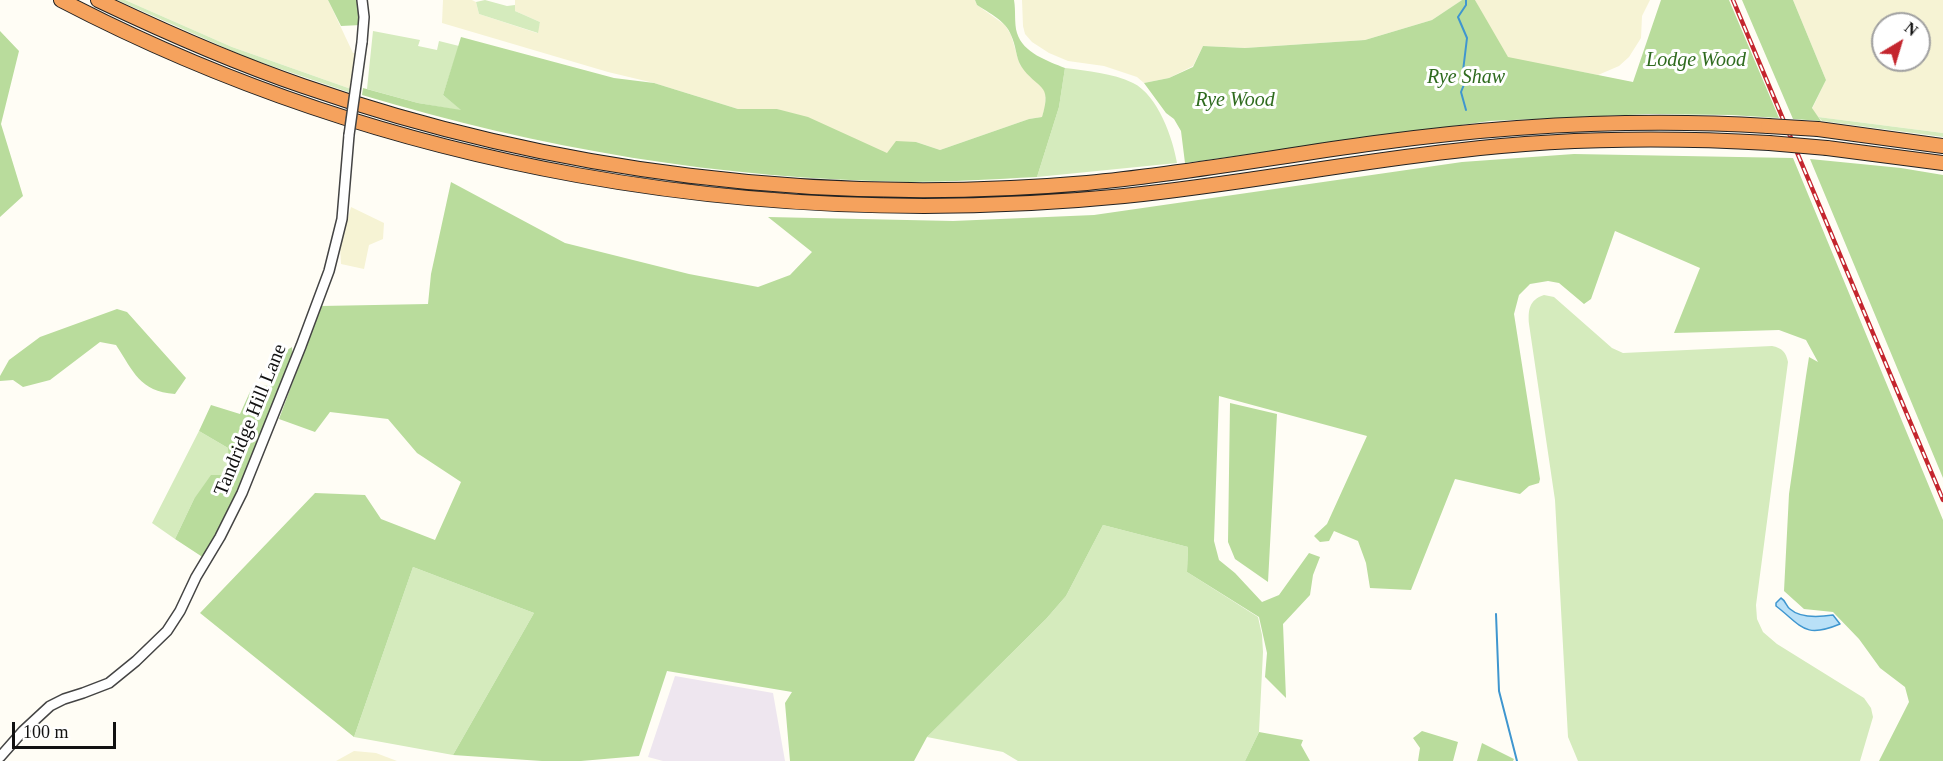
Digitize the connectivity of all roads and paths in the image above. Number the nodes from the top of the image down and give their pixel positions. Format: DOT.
graph roads {
  1 [pos="61,0"];
  2 [pos="98,0"];
  3 [pos="362,0"];
  4 [pos="1943,146"];
  5 [pos="1943,162"];
  6 [pos="0,757"];
  1 -- 5 [label="highway, bridge"];
  2 -- 4 [label="highway, bridge"];
  3 -- 6 [label="street, Tandridge Hill Lane, bridge"];
}
